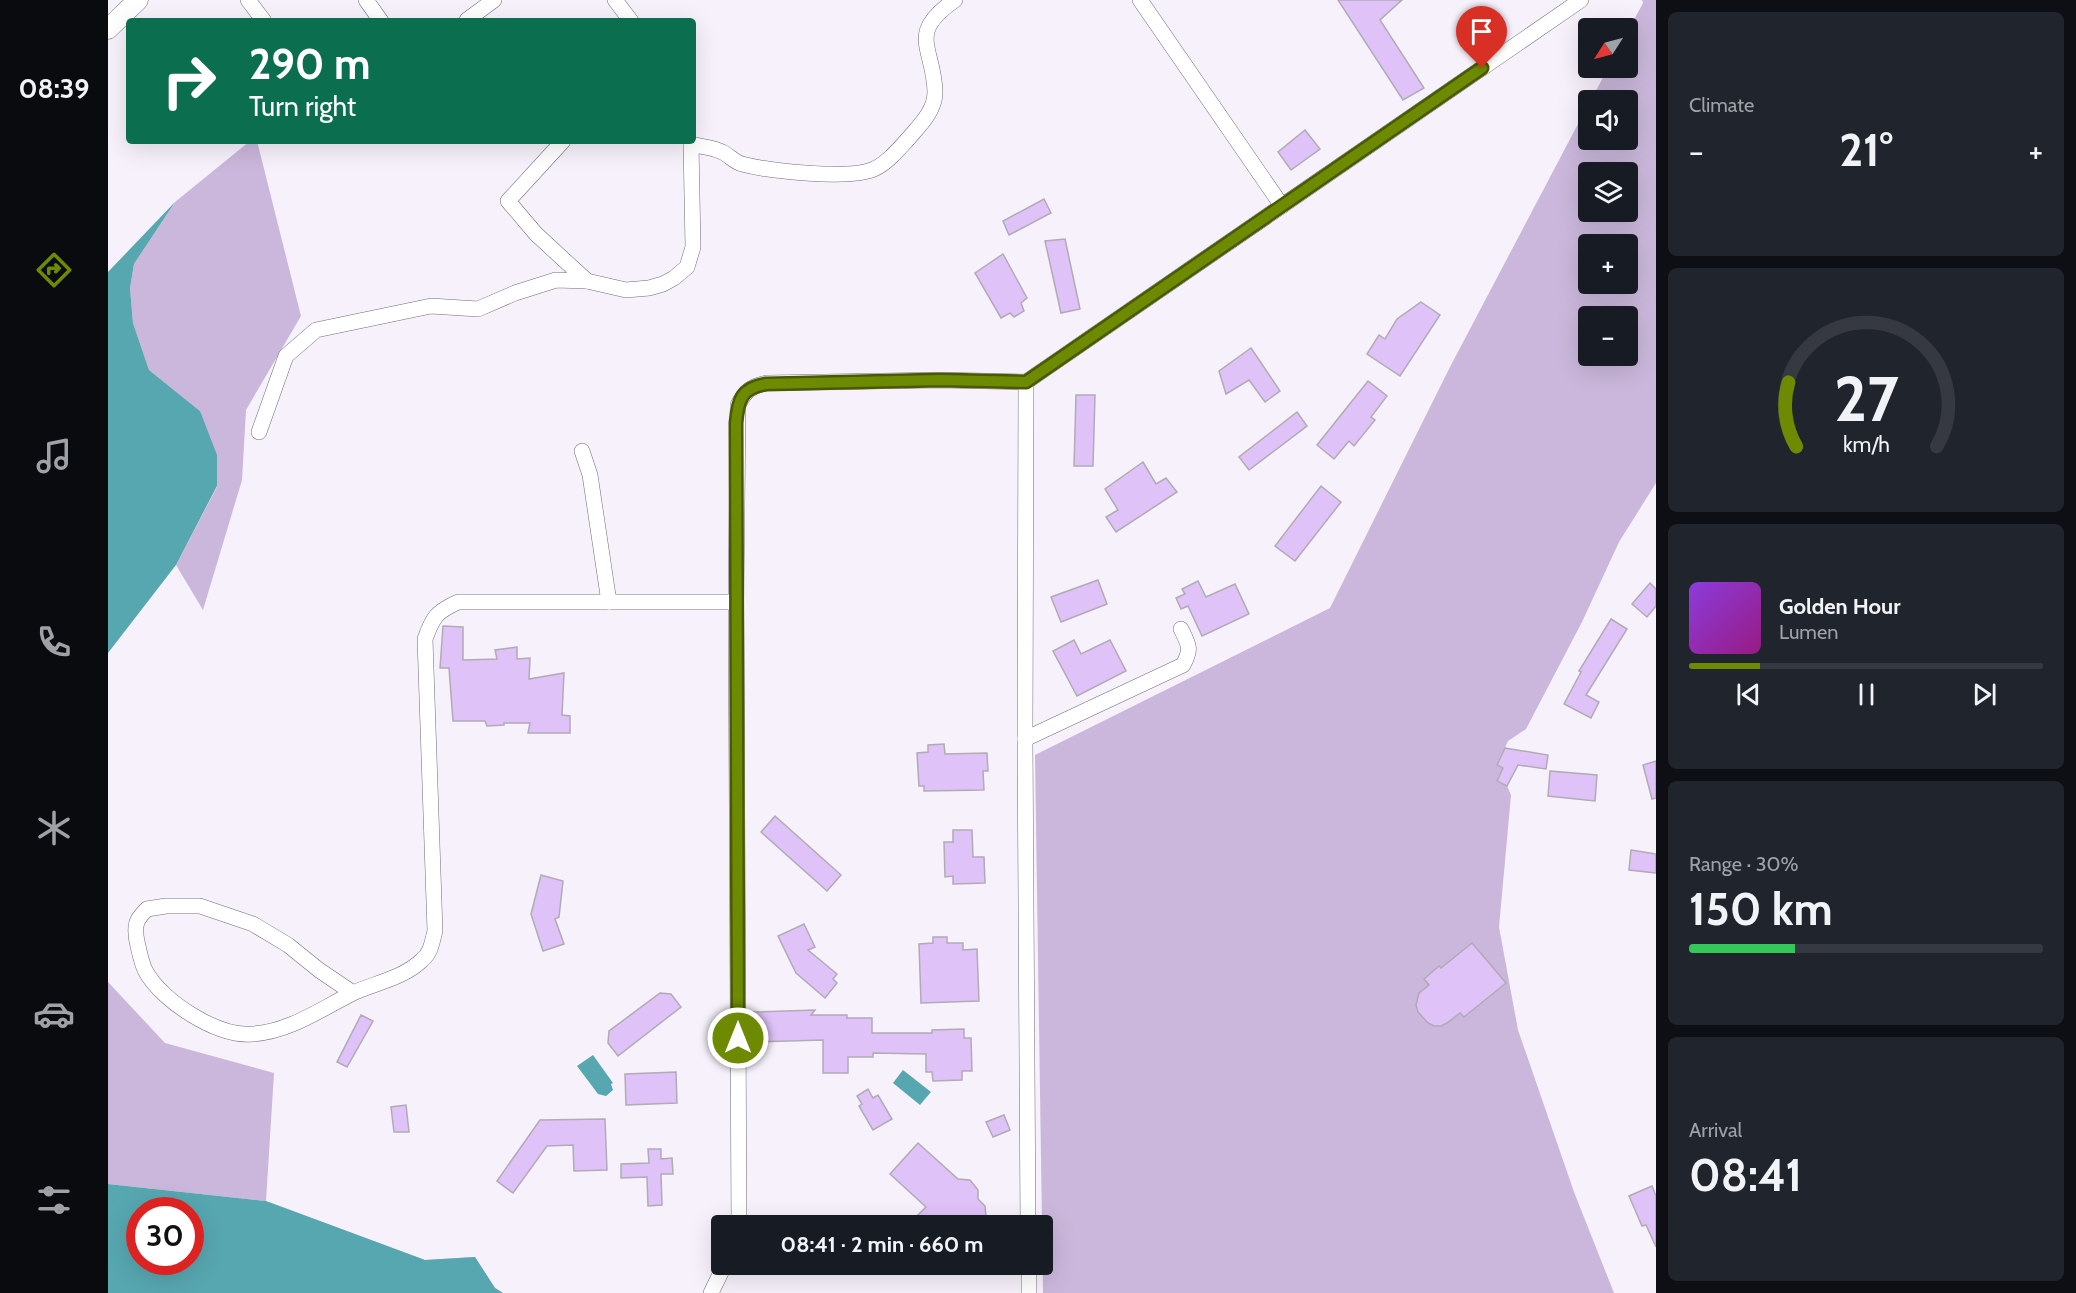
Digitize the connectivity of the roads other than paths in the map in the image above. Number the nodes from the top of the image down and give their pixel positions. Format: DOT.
graph roads {
  1 [pos="138,0"];
  2 [pos="248,0"];
  3 [pos="366,0"];
  4 [pos="494,0"];
  5 [pos="615,0"];
  6 [pos="955,0"];
  7 [pos="1140,0"];
  8 [pos="1581,0"];
  9 [pos="262,18"];
  10 [pos="379,18"];
  11 [pos="470,18"];
  12 [pos="629,18"];
  13 [pos="108,30"];
  14 [pos="560,144"];
  15 [pos="1282,206"];
  16 [pos="587,281"];
  17 [pos="1026,382"];
  18 [pos="259,432"];
  19 [pos="582,451"];
  20 [pos="609,602"];
  21 [pos="736,602"];
  22 [pos="1181,629"];
  23 [pos="1025,740"];
  24 [pos="353,993"];
  25 [pos="739,1215"];
  26 [pos="1028,1215"];
  27 [pos="720,1275"];
  28 [pos="1029,1275"];
  29 [pos="711,1293"];
  30 [pos="1029,1293"];
  1 -- 13 [label="main road"];
  2 -- 9 [label="street"];
  3 -- 10 [label="street"];
  4 -- 11 [label="street"];
  5 -- 12 [label="street"];
  6 -- 16 [label="street"];
  7 -- 15 [label="street"];
  8 -- 15 [label="street"];
  14 -- 16 [label="street"];
  15 -- 17 [label="street"];
  16 -- 18 [label="street"];
  17 -- 21 [label="street"];
  17 -- 23 [label="street"];
  19 -- 20 [label="street"];
  20 -- 21 [label="street"];
  20 -- 24 [label="street"];
  21 -- 25 [label="street"];
  22 -- 23 [label="street"];
  23 -- 26 [label="street"];
  24 -- 24 [label="street"];
  27 -- 29 [label="street"];
  28 -- 30 [label="street"];
}
